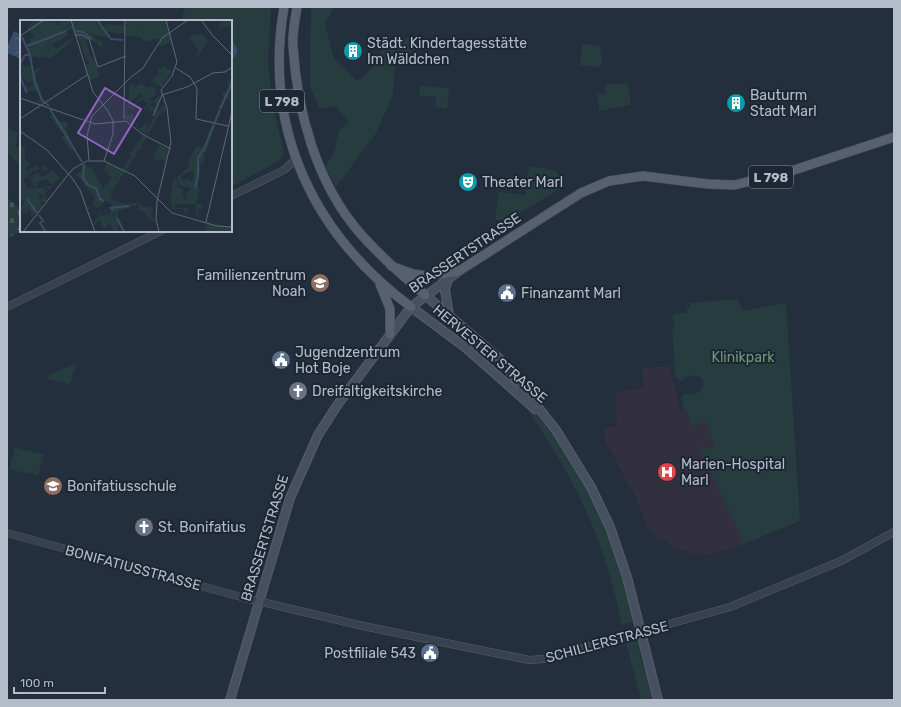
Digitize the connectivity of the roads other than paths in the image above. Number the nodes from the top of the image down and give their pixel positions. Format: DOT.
graph roads {
  1 [pos="284,7"];
  2 [pos="297,7"];
  3 [pos="894,137"];
  4 [pos="296,160"];
  5 [pos="232,196"];
  6 [pos="159,232"];
  7 [pos="392,266"];
  8 [pos="459,271"];
  9 [pos="448,279"];
  10 [pos="378,280"];
  11 [pos="425,295"];
  12 [pos="7,307"];
  13 [pos="411,307"];
  14 [pos="449,315"];
  15 [pos="390,334"];
  16 [pos="556,430"];
  17 [pos="894,532"];
  18 [pos="7,533"];
  19 [pos="259,601"];
  20 [pos="641,632"];
  21 [pos="230,700"];
  22 [pos="658,700"];
  1 -- 4 [label="main road, HERVESTER STRASSE / L 798"];
  2 -- 7 [label="main road, HERVESTER STRASSE / L 798"];
  3 -- 8 [label="main road, BRASSERTSTRASSE / L 798"];
  4 -- 5 [label="street"];
  4 -- 10 [label="main road, HERVESTER STRASSE / L 798"];
  6 -- 12 [label="street"];
  7 -- 8 [label="main road, L 798"];
  7 -- 11 [label="main road, HERVESTER STRASSE / L 798"];
  8 -- 9 [label="main road, BRASSERTSTRASSE / L 798"];
  9 -- 11 [label="main road, BRASSERTSTRASSE / L 798"];
  9 -- 14 [label="main road"];
  10 -- 13 [label="main road, HERVESTER STRASSE / L 798"];
  10 -- 15 [label="main road, L 798"];
  11 -- 13 [label="main road, BRASSERTSTRASSE / L 798"];
  11 -- 14 [label="main road, HERVESTER STRASSE"];
  13 -- 15 [label="main road, BRASSERTSTRASSE"];
  13 -- 16 [label="main road, HERVESTER STRASSE"];
  14 -- 16 [label="main road, HERVESTER STRASSE"];
  15 -- 19 [label="main road, BRASSERTSTRASSE"];
  16 -- 20 [label="main road, HERVESTER STRASSE"];
  17 -- 20 [label="street, SCHILLERSTRASSE"];
  18 -- 19 [label="street, BONIFATIUSSTRASSE"];
  19 -- 20 [label="street, SCHILLERSTRASSE"];
  19 -- 21 [label="main road, BRASSERTSTRASSE"];
  20 -- 22 [label="main road, HERVESTER STRASSE"];
}
